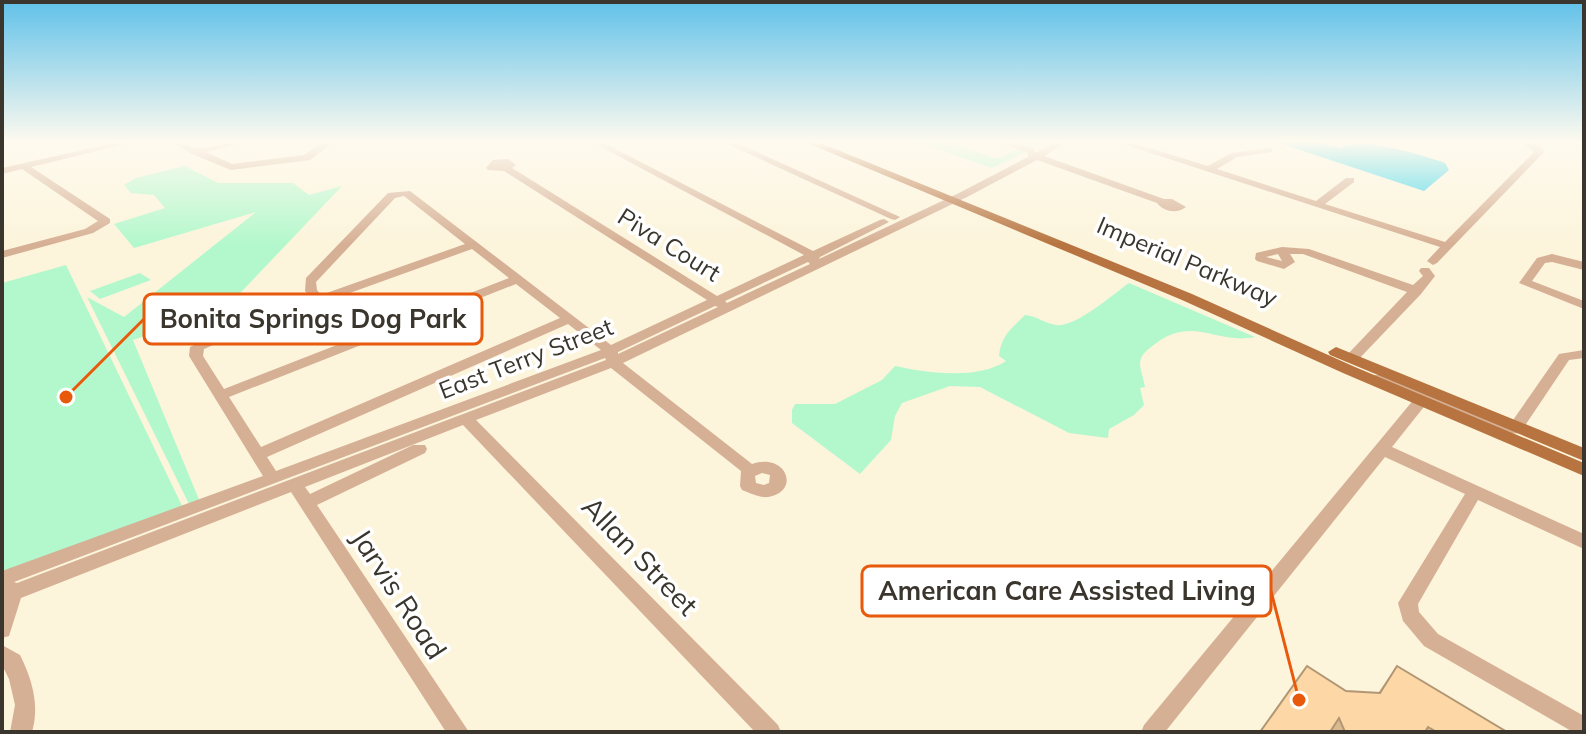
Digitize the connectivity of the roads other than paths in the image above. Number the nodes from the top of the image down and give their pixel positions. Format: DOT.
graph roads {
  1 [pos="39,176"];
  2 [pos="518,176"];
  3 [pos="662,176"];
  4 [pos="804,176"];
  5 [pos="902,176"];
  6 [pos="911,176"];
  7 [pos="987,176"];
  8 [pos="1094,176"];
  9 [pos="1227,176"];
  10 [pos="1515,176"];
  11 [pos="1350,180"];
  12 [pos="952,195"];
  13 [pos="1163,202"];
  14 [pos="1317,205"];
  15 [pos="895,217"];
  16 [pos="473,245"];
  17 [pos="1447,246"];
  18 [pos="1282,251"];
  19 [pos="2,255"];
  20 [pos="814,256"];
  21 [pos="1584,266"];
  22 [pos="517,279"];
  23 [pos="1417,291"];
  24 [pos="755,295"];
  25 [pos="319,300"];
  26 [pos="722,305"];
  27 [pos="1584,305"];
  28 [pos="569,319"];
  29 [pos="1584,354"];
  30 [pos="612,357"];
  31 [pos="1350,365"];
  32 [pos="222,395"];
  33 [pos="1421,401"];
  34 [pos="467,420"];
  35 [pos="1517,428"];
  36 [pos="419,449"];
  37 [pos="1382,449"];
  38 [pos="259,454"];
  39 [pos="1584,455"];
  40 [pos="1584,470"];
  41 [pos="751,471"];
  42 [pos="273,479"];
  43 [pos="295,485"];
  44 [pos="1475,492"];
  45 [pos="306,503"];
  46 [pos="1584,542"];
  47 [pos="6,587"];
  48 [pos="2,630"];
  49 [pos="2,654"];
  50 [pos="1584,727"];
  51 [pos="21,732"];
  52 [pos="458,732"];
  53 [pos="770,732"];
  54 [pos="1152,732"];
  1 -- 19 [label="street"];
  2 -- 26 [label="street, Piva Court"];
  3 -- 20 [label="street"];
  4 -- 15 [label="street"];
  5 -- 12 [label="main road, Imperial Parkway"];
  6 -- 12 [label="main road, Imperial Parkway"];
  7 -- 12 [label="street"];
  8 -- 13 [label="street"];
  9 -- 14 [label="street"];
  10 -- 17 [label="street"];
  11 -- 14 [label="street"];
  12 -- 15 [label="street, East Terry Street"];
  12 -- 24 [label="street"];
  12 -- 31 [label="main road, Imperial Parkway"];
  14 -- 17 [label="street"];
  15 -- 20 [label="street, East Terry Street"];
  16 -- 22 [label="street"];
  16 -- 25 [label="street"];
  16 -- 25 [label="street"];
  17 -- 23 [label="street"];
  18 -- 23 [label="street"];
  20 -- 24 [label="street"];
  20 -- 26 [label="street, East Terry Street"];
  21 -- 27 [label="street"];
  22 -- 28 [label="street"];
  22 -- 32 [label="street"];
  23 -- 31 [label="street"];
  24 -- 26 [label="street"];
  25 -- 32 [label="street"];
  26 -- 30 [label="street, East Terry Street"];
  28 -- 30 [label="street"];
  28 -- 38 [label="street"];
  29 -- 35 [label="street"];
  30 -- 34 [label="street"];
  30 -- 41 [label="street"];
  30 -- 42 [label="street, East Terry Street"];
  31 -- 33 [label="main road, Imperial Parkway"];
  31 -- 35 [label="main road, Imperial Parkway"];
  32 -- 38 [label="street"];
  33 -- 37 [label="street"];
  33 -- 40 [label="main road, Imperial Parkway"];
  34 -- 43 [label="street"];
  34 -- 53 [label="street, Allan Street"];
  35 -- 39 [label="main road, Imperial Parkway"];
  36 -- 45 [label="street"];
  37 -- 44 [label="street"];
  37 -- 54 [label="street"];
  38 -- 42 [label="street"];
  42 -- 47 [label="street, East Terry Street"];
  43 -- 45 [label="street, Jarvis Road"];
  43 -- 47 [label="street"];
  44 -- 46 [label="street"];
  44 -- 50 [label="street"];
  45 -- 52 [label="street, Jarvis Road"];
  47 -- 48 [label="street"];
  49 -- 51 [label="street"];
}
